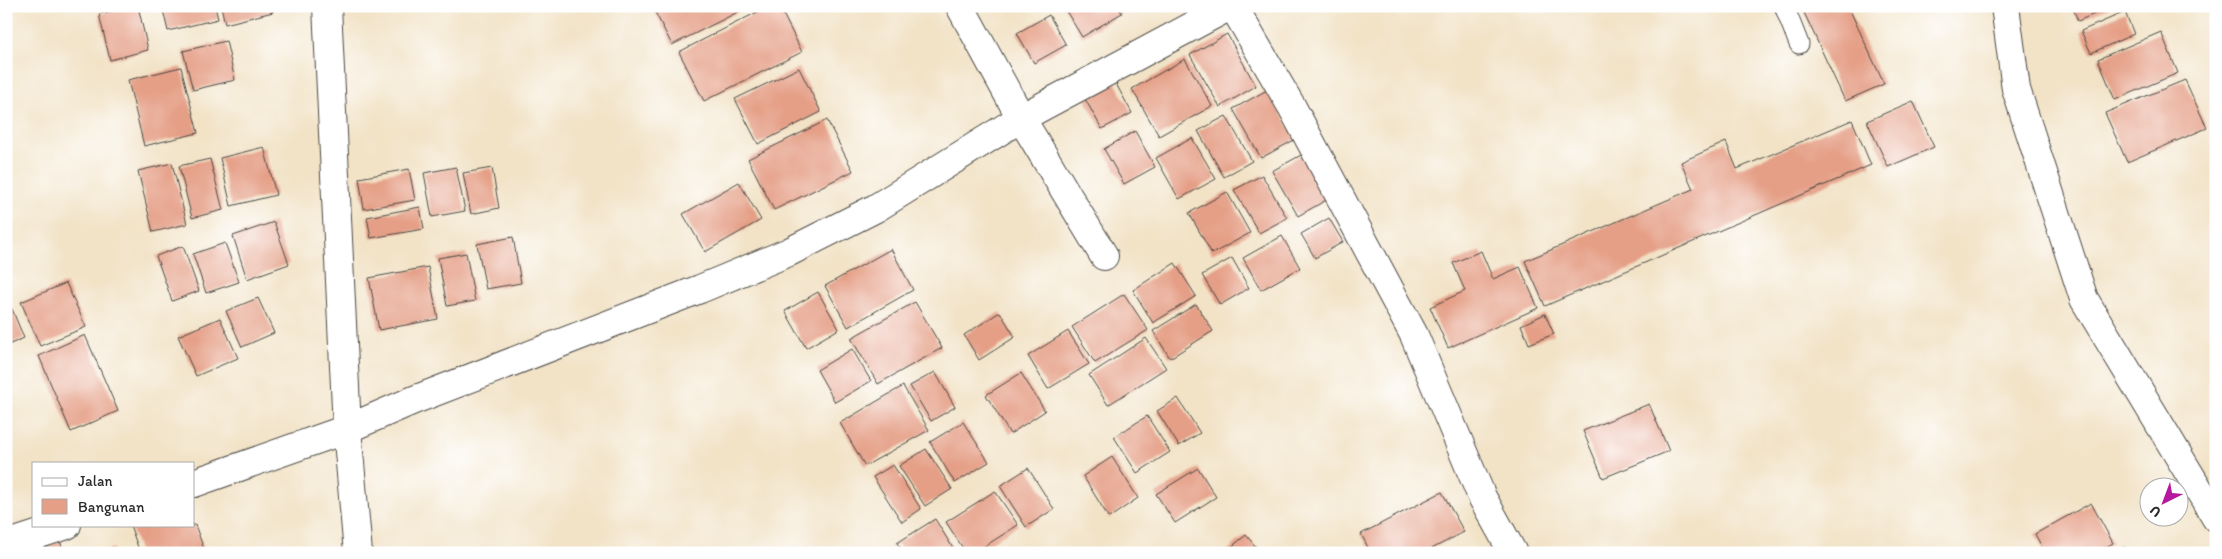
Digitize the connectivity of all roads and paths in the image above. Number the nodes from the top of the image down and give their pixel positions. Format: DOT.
graph roads {
  1 [pos="326,6"];
  2 [pos="960,6"];
  3 [pos="1231,6"];
  4 [pos="1784,6"];
  5 [pos="2004,6"];
  6 [pos="1799,44"];
  7 [pos="1021,118"];
  8 [pos="1104,256"];
  9 [pos="347,429"];
  10 [pos="195,483"];
  11 [pos="2216,518"];
  12 [pos="64,526"];
  13 [pos="6,545"];
  14 [pos="358,553"];
  15 [pos="1513,553"];
  1 -- 9 [label="street"];
  2 -- 7 [label="street"];
  3 -- 7 [label="street"];
  3 -- 15 [label="street"];
  4 -- 6 [label="lane"];
  5 -- 11 [label="street"];
  7 -- 8 [label="street"];
  7 -- 9 [label="street"];
  9 -- 10 [label="street"];
  9 -- 14 [label="street"];
  12 -- 13 [label="street"];
}
